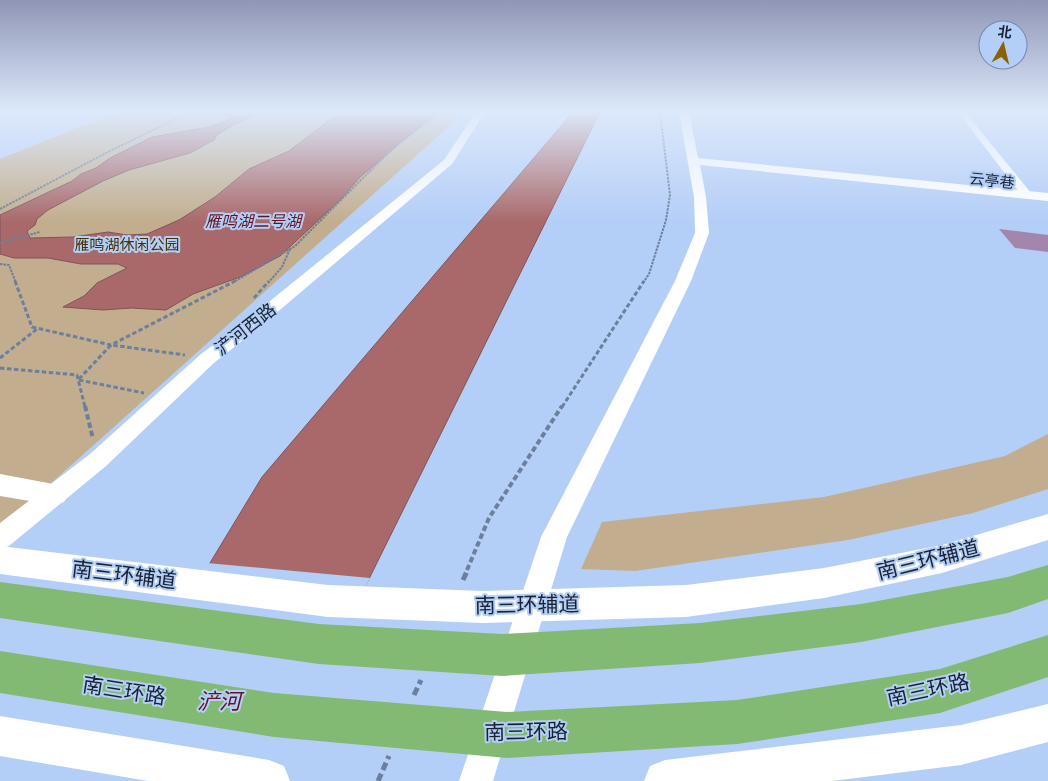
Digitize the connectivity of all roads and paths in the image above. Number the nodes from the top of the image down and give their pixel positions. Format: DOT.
graph roads {
  1 [pos="115,148"];
  2 [pos="393,148"];
  3 [pos="457,148"];
  4 [pos="664,148"];
  5 [pos="690,148"];
  6 [pos="990,148"];
  7 [pos="693,164"];
  8 [pos="1027,195"];
  9 [pos="1048,197"];
  10 [pos="1048,203"];
  11 [pos="0,209"];
  12 [pos="40,232"];
  13 [pos="0,243"];
  14 [pos="290,249"];
  15 [pos="0,264"];
  16 [pos="250,302"];
  17 [pos="38,328"];
  18 [pos="111,346"];
  19 [pos="0,358"];
  20 [pos="208,358"];
  21 [pos="0,368"];
  22 [pos="78,380"];
  23 [pos="165,397"];
  24 [pos="98,460"];
  25 [pos="0,485"];
  26 [pos="54,494"];
  27 [pos="1048,527"];
  28 [pos="0,538"];
  29 [pos="0,560"];
  30 [pos="462,581"];
  31 [pos="1048,582"];
  32 [pos="0,600"];
  33 [pos="1048,656"];
  34 [pos="0,672"];
  35 [pos="424,672"];
  36 [pos="413,699"];
  37 [pos="1048,723"];
  38 [pos="0,736"];
  39 [pos="390,754"];
  40 [pos="270,781"];
  41 [pos="378,781"];
  42 [pos="476,781"];
  43 [pos="665,781"];
  1 -- 11 [label="path"];
  2 -- 14 [label="path"];
  3 -- 20 [label="street, 浐河西路"];
  4 -- 30 [label="path"];
  5 -- 7 [label="street"];
  6 -- 8 [label="street"];
  7 -- 8 [label="street"];
  7 -- 10 [label="street, 云亭巷"];
  7 -- 42 [label="street"];
  8 -- 9 [label="street"];
  12 -- 13 [label="path"];
  14 -- 16 [label="path"];
  14 -- 18 [label="path"];
  15 -- 17 [label="path"];
  17 -- 18 [label="path"];
  17 -- 19 [label="path"];
  18 -- 20 [label="path"];
  18 -- 22 [label="path"];
  20 -- 23 [label="street, 浐河西路"];
  21 -- 22 [label="path"];
  22 -- 23 [label="path"];
  22 -- 24 [label="path"];
  23 -- 24 [label="street, 浐河西路"];
  24 -- 26 [label="street, 浐河西路"];
  25 -- 26 [label="main road"];
  26 -- 28 [label="street, 浐河西路"];
  27 -- 29 [label="main road, 南三环辅道"];
  31 -- 32 [label="highway"];
  33 -- 34 [label="highway, 南三环路"];
  35 -- 36 [label="path"];
  37 -- 43 [label="main road"];
  38 -- 40 [label="main road"];
  39 -- 41 [label="path"];
}
